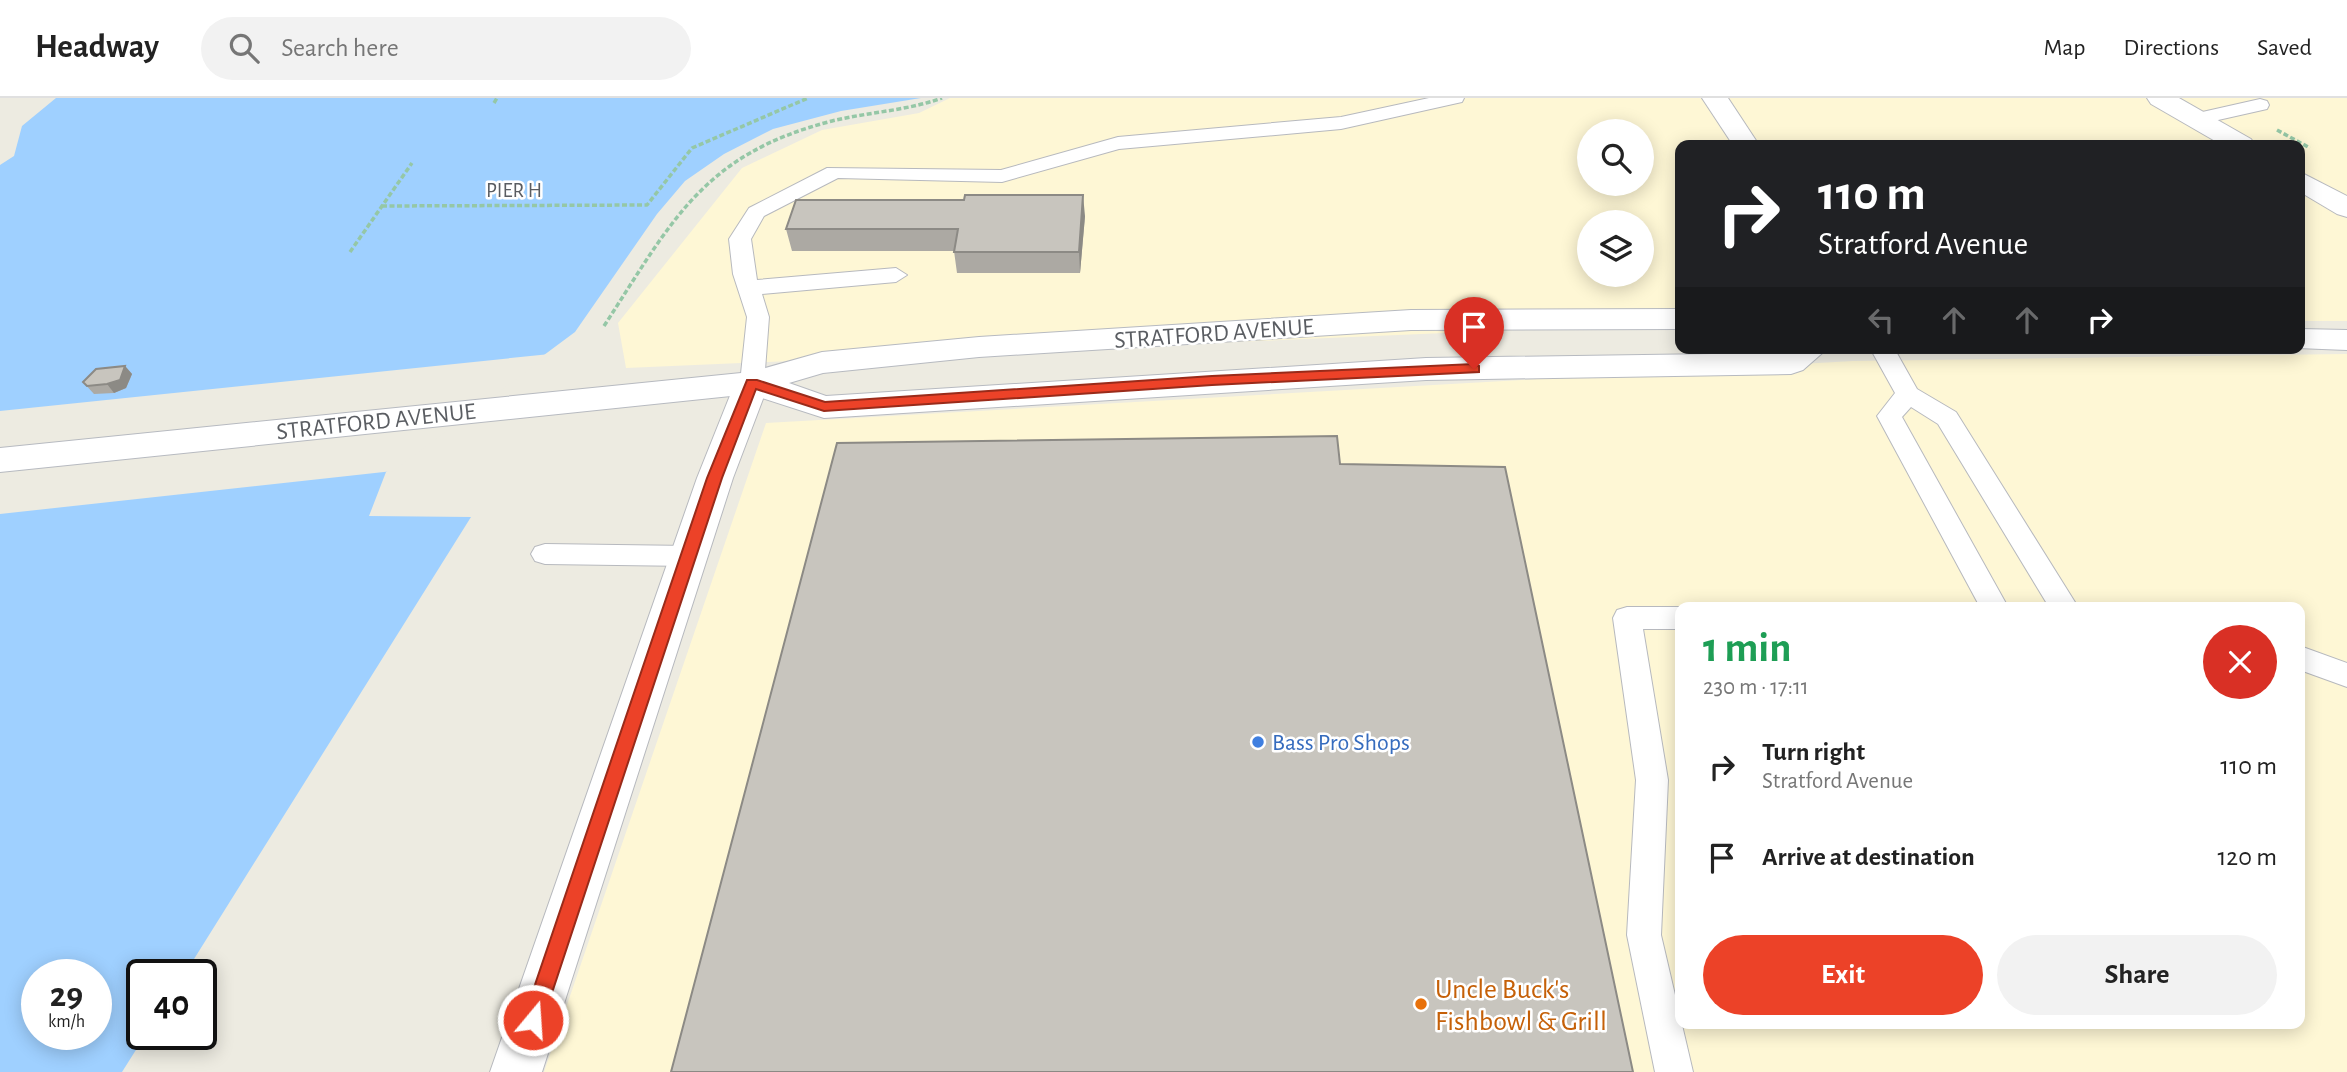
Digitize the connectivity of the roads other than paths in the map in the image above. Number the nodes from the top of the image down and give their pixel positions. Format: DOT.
graph roads {
  1 [pos="1455,98"];
  2 [pos="1715,98"];
  3 [pos="2160,98"];
  4 [pos="2260,105"];
  5 [pos="2196,119"];
  6 [pos="1743,140"];
  7 [pos="2232,140"];
  8 [pos="2305,183"];
  9 [pos="2347,208"];
  10 [pos="896,275"];
  11 [pos="749,288"];
  12 [pos="1675,319"];
  13 [pos="2305,339"];
  14 [pos="2347,340"];
  15 [pos="1804,354"];
  16 [pos="1885,354"];
  17 [pos="752,383"];
  18 [pos="1908,394"];
  19 [pos="0,460"];
  20 [pos="545,554"];
  21 [pos="689,556"];
  22 [pos="1991,602"];
  23 [pos="2061,602"];
  24 [pos="1675,618"];
  25 [pos="2305,660"];
  26 [pos="2347,675"];
  27 [pos="516,1072"];
  28 [pos="1674,1072"];
  1 -- 11 [label="lane"];
  2 -- 6 [label="main road"];
  3 -- 5 [label="main road"];
  4 -- 5 [label="lane"];
  5 -- 7 [label="main road"];
  8 -- 9 [label="main road"];
  10 -- 11 [label="lane"];
  11 -- 17 [label="lane"];
  12 -- 17 [label="main road, STRATFORD AVENUE"];
  13 -- 14 [label="main road"];
  15 -- 17 [label="main road, STRATFORD AVENUE"];
  16 -- 18 [label="lane"];
  17 -- 19 [label="main road, STRATFORD AVENUE"];
  17 -- 21 [label="main road"];
  18 -- 22 [label="lane"];
  18 -- 23 [label="lane"];
  20 -- 21 [label="lane"];
  21 -- 27 [label="main road"];
  24 -- 28 [label="lane"];
  25 -- 26 [label="lane"];
}
